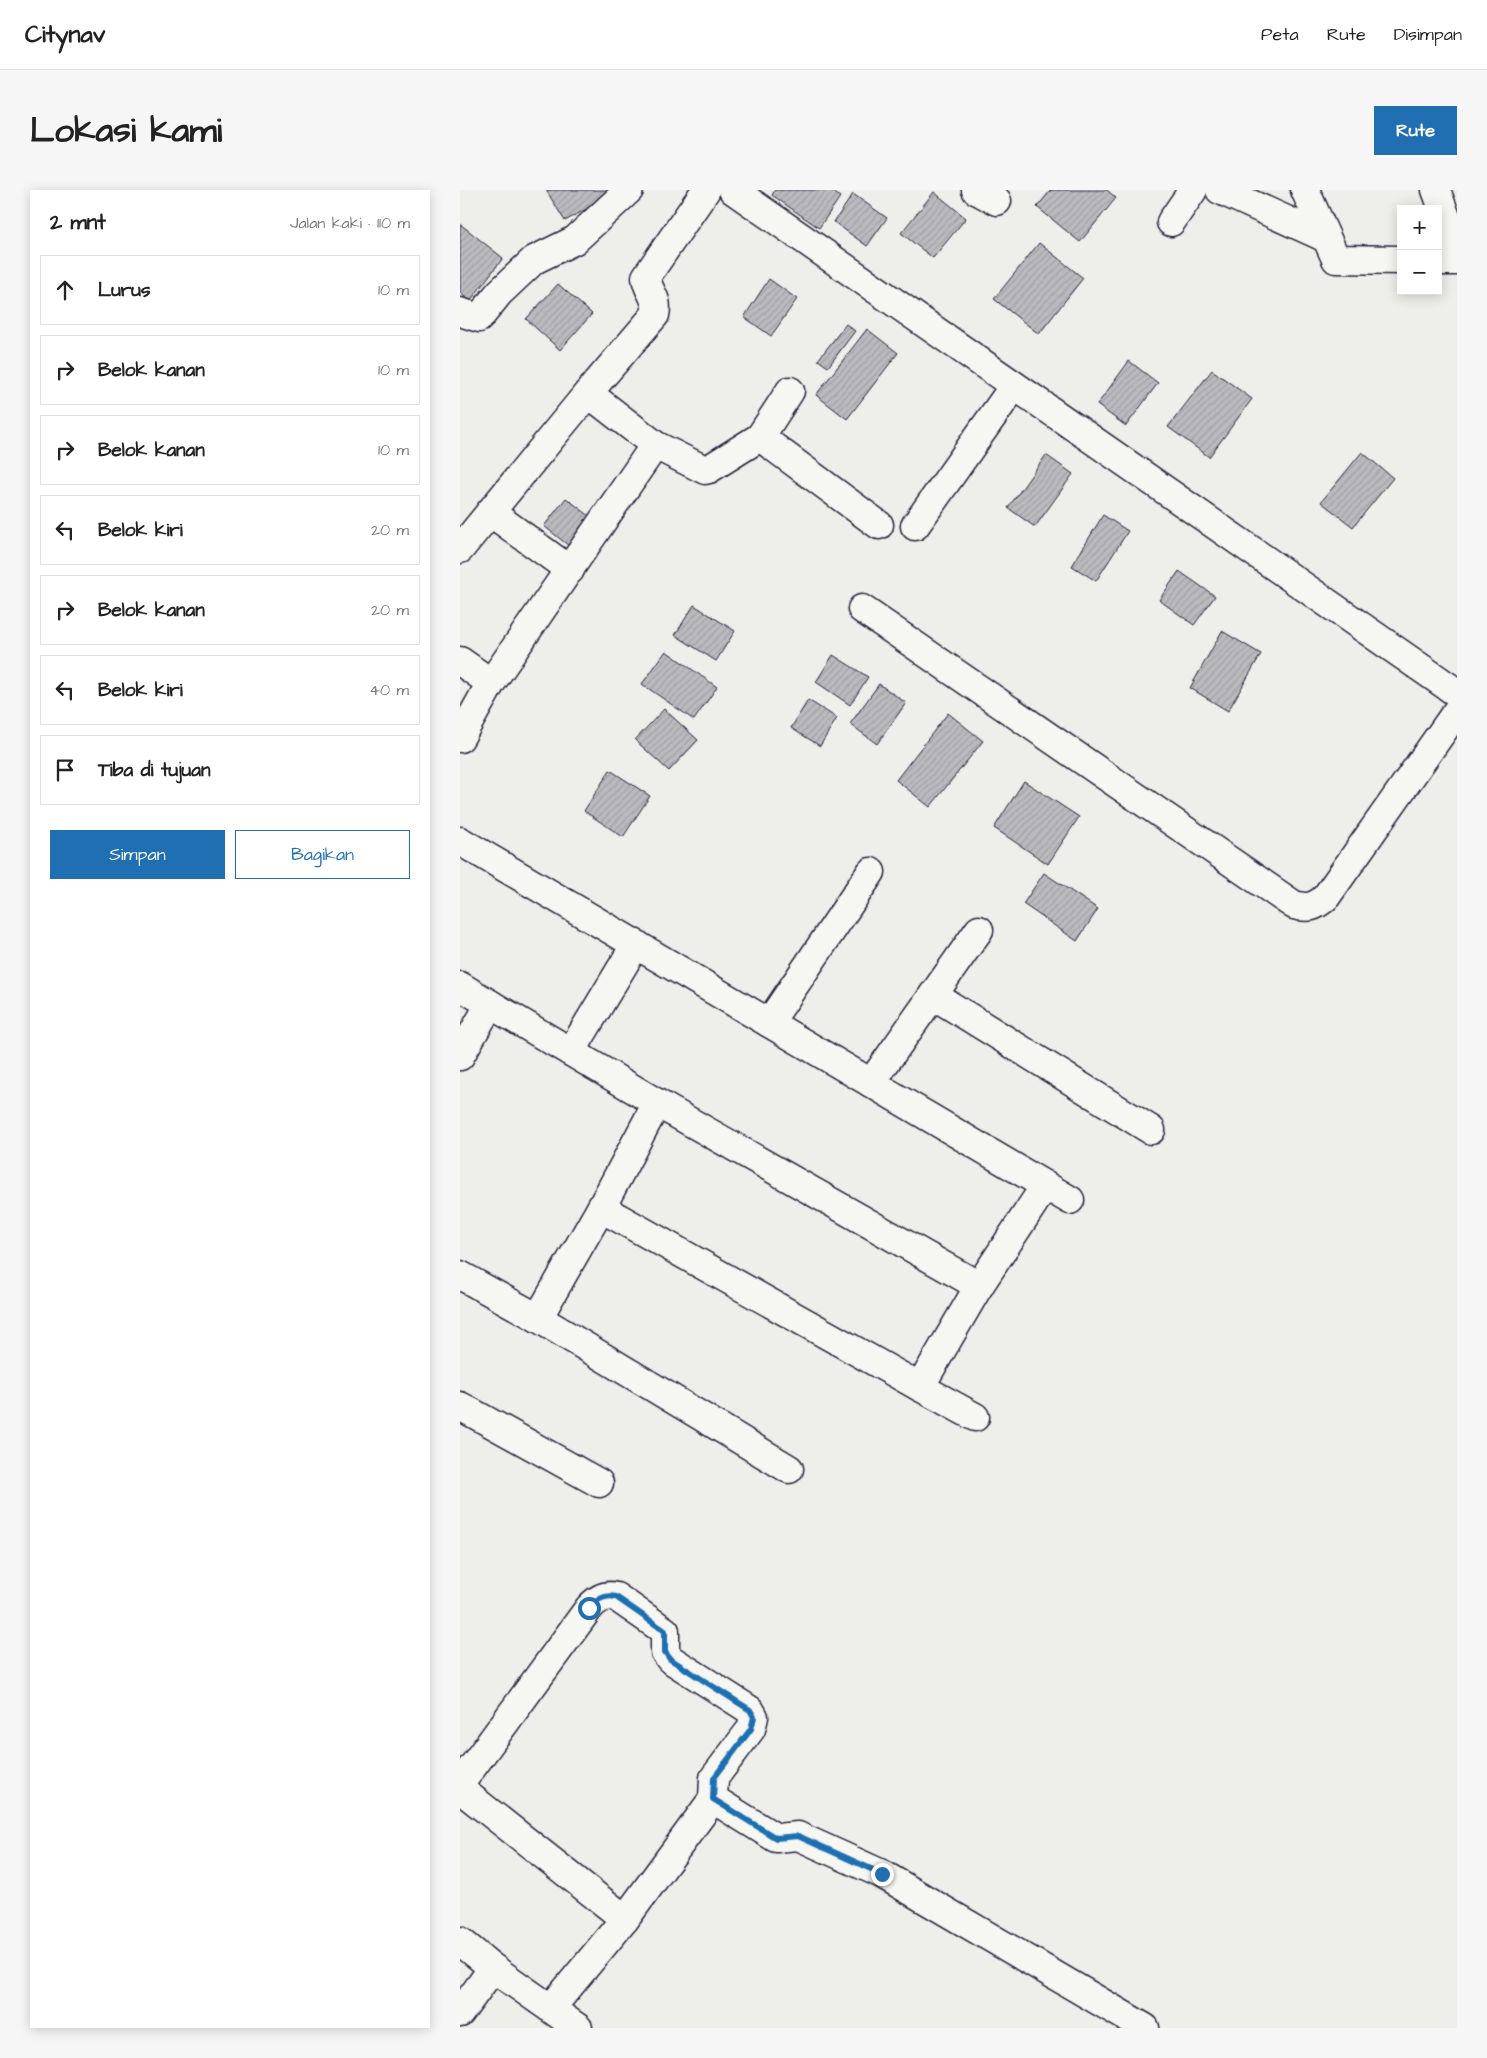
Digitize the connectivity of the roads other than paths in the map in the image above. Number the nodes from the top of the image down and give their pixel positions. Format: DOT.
graph roads {
  1 [pos="629,190"];
  2 [pos="706,190"];
  3 [pos="733,190"];
  4 [pos="1193,190"];
  5 [pos="1220,190"];
  6 [pos="1305,190"];
  7 [pos="1436,190"];
  8 [pos="1171,222"];
  9 [pos="1326,238"];
  10 [pos="1457,247"];
  11 [pos="1397,260"];
  12 [pos="1442,261"];
  13 [pos="1457,261"];
  14 [pos="460,312"];
  15 [pos="1014,386"];
  16 [pos="790,391"];
  17 [pos="588,393"];
  18 [pos="760,437"];
  19 [pos="655,445"];
  20 [pos="490,512"];
  21 [pos="879,525"];
  22 [pos="915,526"];
  23 [pos="460,549"];
  24 [pos="570,570"];
  25 [pos="862,608"];
  26 [pos="460,661"];
  27 [pos="490,683"];
  28 [pos="1457,693"];
  29 [pos="1457,711"];
  30 [pos="460,738"];
  31 [pos="460,841"];
  32 [pos="872,872"];
  33 [pos="979,930"];
  34 [pos="636,944"];
  35 [pos="460,986"];
  36 [pos="933,995"];
  37 [pos="490,1004"];
  38 [pos="769,1024"];
  39 [pos="571,1052"];
  40 [pos="460,1056"];
  41 [pos="871,1083"];
  42 [pos="657,1103"];
  43 [pos="1152,1130"];
  44 [pos="1045,1186"];
  45 [pos="1070,1200"];
  46 [pos="601,1208"];
  47 [pos="460,1275"];
  48 [pos="979,1286"];
  49 [pos="538,1318"];
  50 [pos="920,1387"];
  51 [pos="460,1406"];
  52 [pos="975,1417"];
  53 [pos="789,1469"];
  54 [pos="599,1484"];
  55 [pos="460,1784"];
  56 [pos="460,1789"];
  57 [pos="713,1799"];
  58 [pos="625,1919"];
  59 [pos="460,1941"];
  60 [pos="493,1968"];
  61 [pos="551,2008"];
  62 [pos="460,2013"];
  63 [pos="578,2028"];
  64 [pos="1145,2028"];
  1 -- 14 [label="street"];
  2 -- 17 [label="street"];
  3 -- 15 [label="street"];
  4 -- 8 [label="street"];
  5 -- 9 [label="street"];
  6 -- 9 [label="street"];
  7 -- 10 [label="street"];
  9 -- 11 [label="street"];
  12 -- 13 [label="street"];
  15 -- 22 [label="street"];
  15 -- 28 [label="street"];
  16 -- 18 [label="street"];
  17 -- 19 [label="street"];
  17 -- 20 [label="street"];
  18 -- 19 [label="street"];
  18 -- 21 [label="street"];
  19 -- 24 [label="street"];
  20 -- 23 [label="street"];
  20 -- 24 [label="street"];
  24 -- 27 [label="street"];
  25 -- 29 [label="street"];
  26 -- 27 [label="street"];
  27 -- 30 [label="street"];
  31 -- 34 [label="street"];
  32 -- 38 [label="street"];
  33 -- 36 [label="street"];
  34 -- 38 [label="street"];
  34 -- 39 [label="street"];
  35 -- 37 [label="street"];
  36 -- 41 [label="street"];
  36 -- 43 [label="street"];
  37 -- 39 [label="street"];
  37 -- 40 [label="street"];
  38 -- 41 [label="street"];
  39 -- 42 [label="street"];
  41 -- 44 [label="street"];
  42 -- 46 [label="street"];
  42 -- 48 [label="street"];
  44 -- 45 [label="street"];
  44 -- 48 [label="street"];
  46 -- 49 [label="street"];
  46 -- 50 [label="street"];
  47 -- 49 [label="street"];
  48 -- 50 [label="street"];
  49 -- 53 [label="street"];
  50 -- 52 [label="street"];
  51 -- 54 [label="street"];
  55 -- 57 [label="street"];
  56 -- 58 [label="street"];
  57 -- 58 [label="street"];
  57 -- 64 [label="street"];
  58 -- 61 [label="street"];
  59 -- 60 [label="street"];
  60 -- 61 [label="street"];
  60 -- 62 [label="street"];
  61 -- 63 [label="street"];
}
